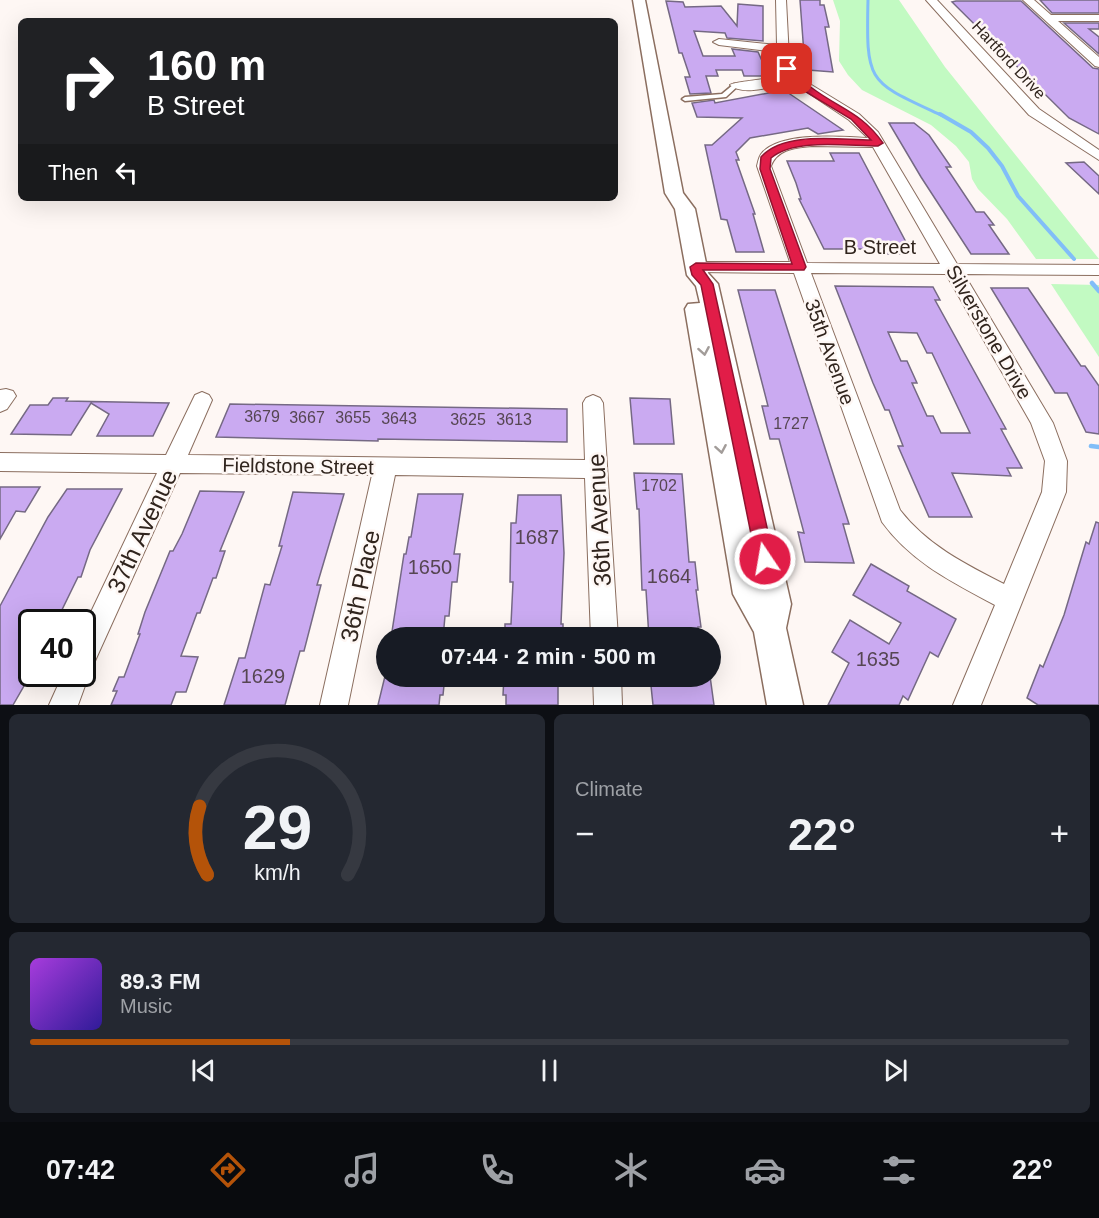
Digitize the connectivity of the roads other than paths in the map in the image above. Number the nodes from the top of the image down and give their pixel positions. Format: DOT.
graph roads {
  1 [pos="639,0"];
  2 [pos="647,0"];
  3 [pos="770,0"];
  4 [pos="781,0"];
  5 [pos="931,0"];
  6 [pos="1028,0"];
  7 [pos="1047,18"];
  8 [pos="1099,18"];
  9 [pos="719,42"];
  10 [pos="783,49"];
  11 [pos="1099,63"];
  12 [pos="794,78"];
  13 [pos="736,85"];
  14 [pos="685,99"];
  15 [pos="878,143"];
  16 [pos="1099,156"];
  17 [pos="685,209"];
  18 [pos="800,267"];
  19 [pos="951,269"];
  20 [pos="1099,270"];
  21 [pos="697,271"];
  22 [pos="202,400"];
  23 [pos="593,403"];
  24 [pos="0,462"];
  25 [pos="172,465"];
  26 [pos="385,467"];
  27 [pos="596,469"];
  28 [pos="1010,600"];
  29 [pos="604,627"];
  30 [pos="96,631"];
  31 [pos="71,687"];
  32 [pos="607,687"];
  33 [pos="63,705"];
  34 [pos="334,705"];
  35 [pos="608,705"];
  36 [pos="785,705"];
  37 [pos="967,705"];
  1 -- 17 [label="street"];
  2 -- 17 [label="street"];
  3 -- 4 [label="street"];
  4 -- 10 [label="street"];
  5 -- 16 [label="street, Hartford Drive"];
  6 -- 7 [label="street"];
  7 -- 8 [label="street"];
  7 -- 11 [label="street"];
  9 -- 10 [label="street"];
  10 -- 12 [label="street"];
  12 -- 13 [label="street"];
  12 -- 15 [label="street, Silverstone Drive"];
  13 -- 14 [label="lane"];
  15 -- 18 [label="street, 35th Avenue"];
  15 -- 19 [label="street, Silverstone Drive"];
  17 -- 21 [label="street"];
  18 -- 19 [label="street, B Street"];
  18 -- 21 [label="street, B Street"];
  18 -- 28 [label="street, 35th Avenue"];
  19 -- 20 [label="street, B Street"];
  19 -- 28 [label="street, Silverstone Drive"];
  21 -- 36 [label="street"];
  22 -- 25 [label="street, 37th Avenue"];
  23 -- 27 [label="street, 36th Avenue"];
  24 -- 25 [label="street, Fieldstone Street"];
  25 -- 26 [label="street, Fieldstone Street"];
  25 -- 30 [label="street, 37th Avenue"];
  26 -- 27 [label="street, Fieldstone Street"];
  26 -- 34 [label="street, 36th Place"];
  27 -- 29 [label="street, 36th Avenue"];
  28 -- 37 [label="street, Silverstone Drive"];
  31 -- 33 [label="street"];
  32 -- 35 [label="street"];
}
